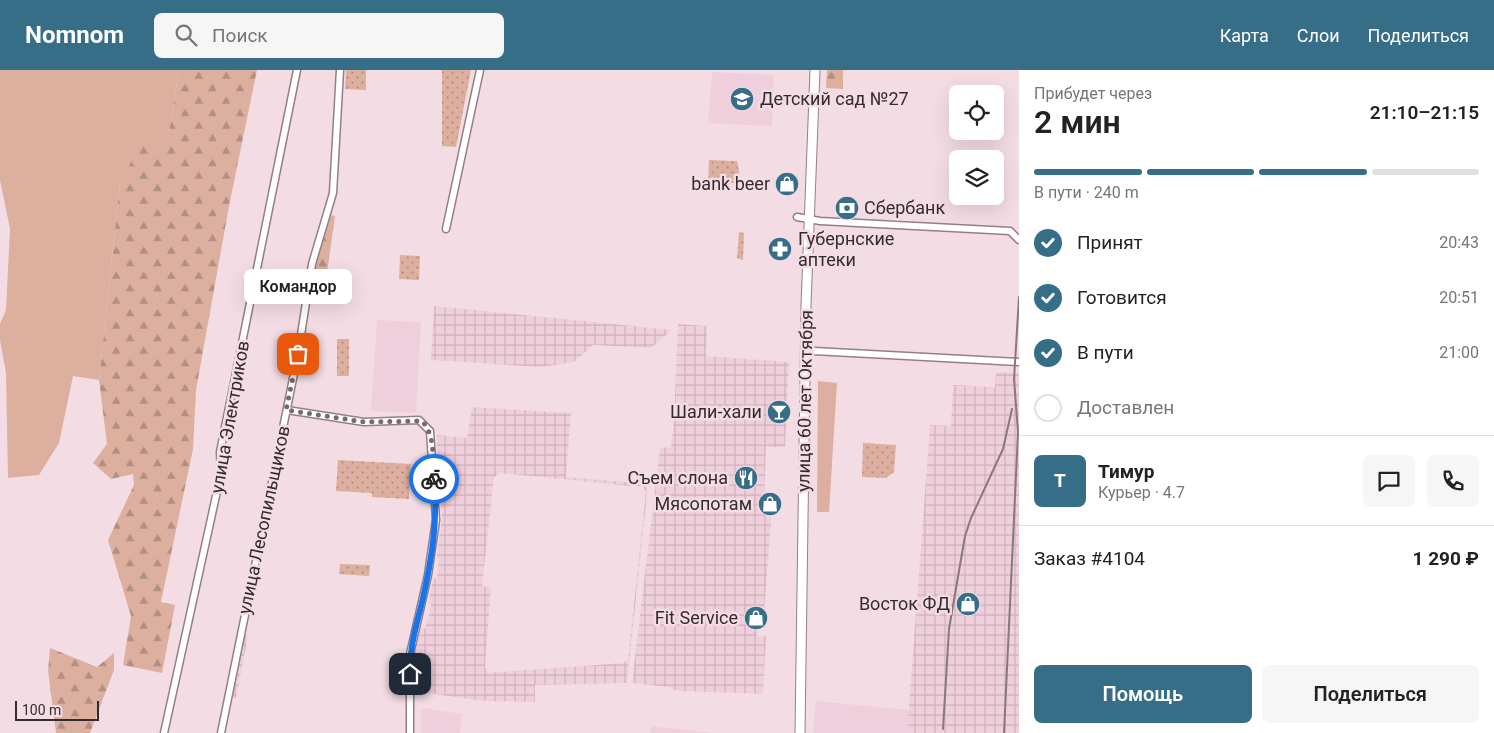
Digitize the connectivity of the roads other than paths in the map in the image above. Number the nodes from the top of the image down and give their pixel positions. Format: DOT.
graph roads {
  1 [pos="297,70"];
  2 [pos="340,70"];
  3 [pos="480,70"];
  4 [pos="815,70"];
  5 [pos="797,217"];
  6 [pos="809,219"];
  7 [pos="446,229"];
  8 [pos="1019,240"];
  9 [pos="805,354"];
  10 [pos="1019,362"];
  11 [pos="286,410"];
  12 [pos="164,733"];
  13 [pos="221,733"];
  14 [pos="410,733"];
  15 [pos="800,733"];
  1 -- 12 [label="street, улица Электриков"];
  2 -- 11 [label="street, улица Лесопильщиков"];
  3 -- 7 [label="street"];
  4 -- 6 [label="main road, улица 60 лет Октября"];
  5 -- 6 [label="street"];
  6 -- 8 [label="street"];
  6 -- 9 [label="main road, улица 60 лет Октября"];
  9 -- 10 [label="street"];
  9 -- 15 [label="main road, улица 60 лет Октября"];
  11 -- 13 [label="street, улица Лесопильщиков"];
  11 -- 14 [label="street"];
}
